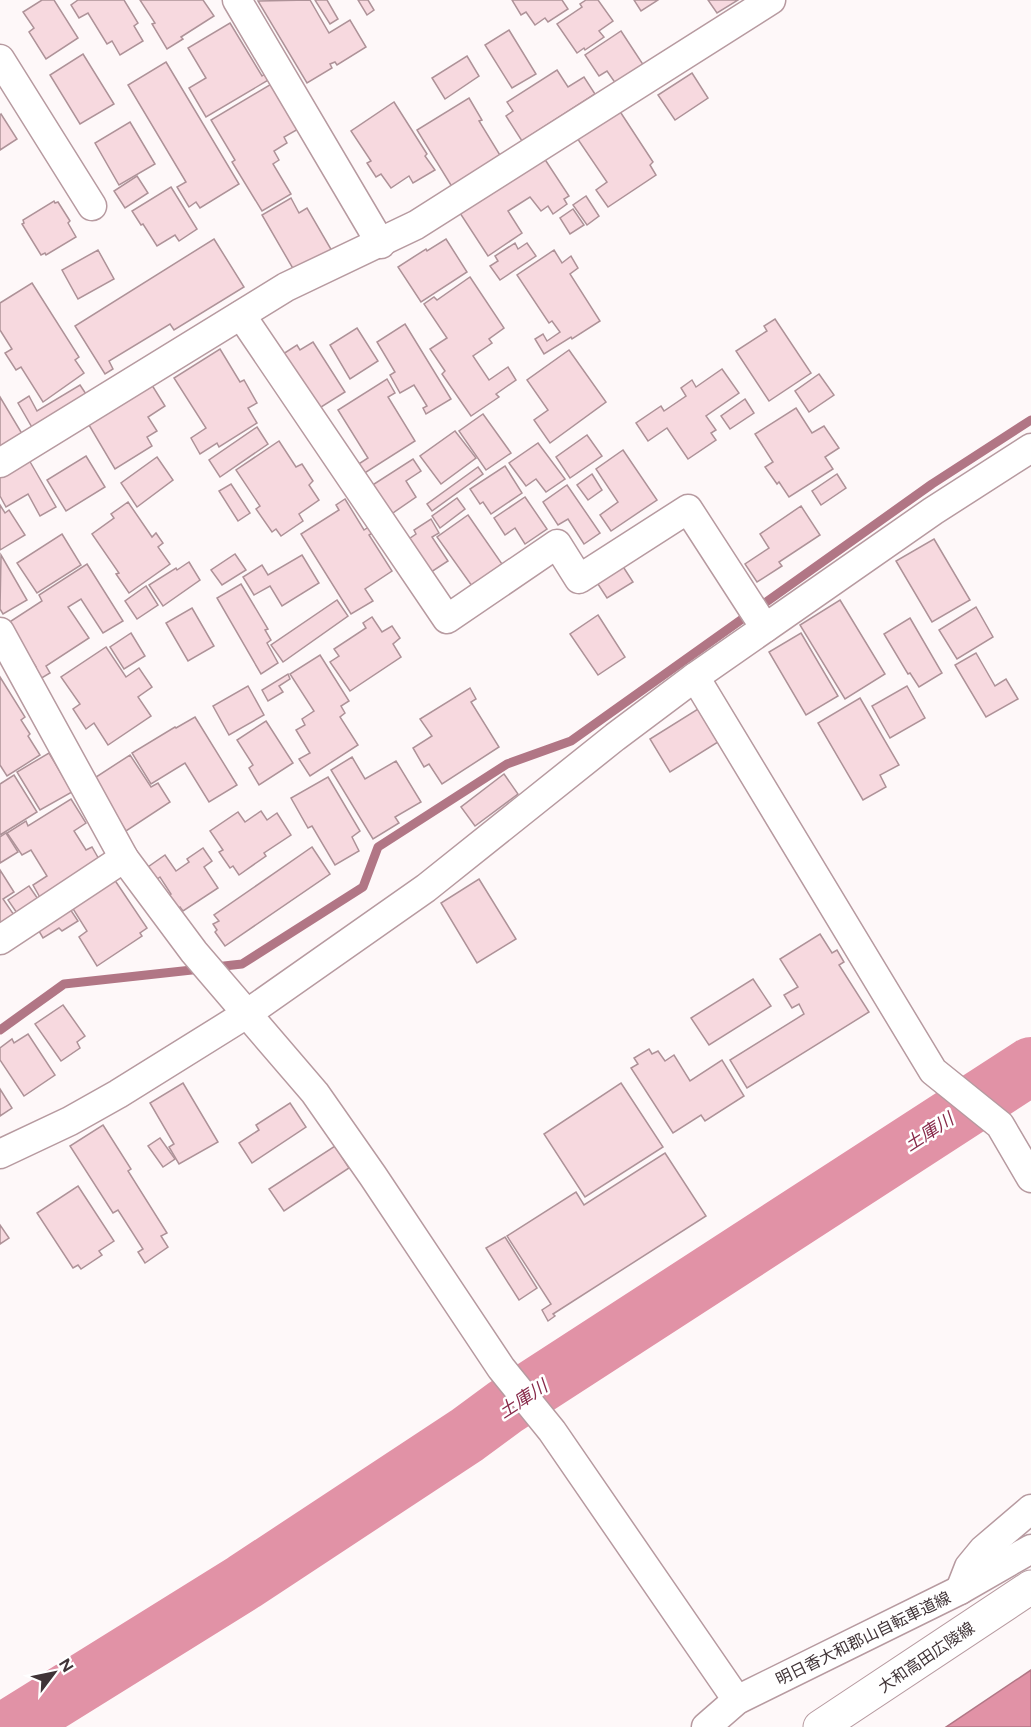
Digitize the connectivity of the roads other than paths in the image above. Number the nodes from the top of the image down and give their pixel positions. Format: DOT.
graph roads {
  1 [pos="237,0"];
  2 [pos="771,0"];
  3 [pos="0,59"];
  4 [pos="92,206"];
  5 [pos="381,244"];
  6 [pos="241,315"];
  7 [pos="1031,448"];
  8 [pos="0,463"];
  9 [pos="765,628"];
  10 [pos="0,632"];
  11 [pos="695,677"];
  12 [pos="124,858"];
  13 [pos="0,940"];
  14 [pos="248,1013"];
  15 [pos="0,1154"];
  16 [pos="1031,1178"];
  17 [pos="1031,1509"];
  18 [pos="1031,1549"];
  19 [pos="1031,1587"];
  20 [pos="960,1590"];
  21 [pos="737,1700"];
  22 [pos="706,1727"];
  23 [pos="820,1727"];
  1 -- 5 [label="street"];
  2 -- 5 [label="street"];
  3 -- 4 [label="street"];
  5 -- 6 [label="street"];
  6 -- 8 [label="street"];
  6 -- 9 [label="street"];
  7 -- 9 [label="street"];
  9 -- 11 [label="street"];
  10 -- 12 [label="street"];
  11 -- 14 [label="street"];
  11 -- 16 [label="street"];
  12 -- 13 [label="street"];
  12 -- 14 [label="street"];
  14 -- 15 [label="street"];
  14 -- 21 [label="street"];
  17 -- 20 [label="street, 明日香大和郡山自転車道線"];
  18 -- 20 [label="street"];
  19 -- 23 [label="main road, 大和高田広陵線"];
  20 -- 21 [label="street, 明日香大和郡山自転車道線"];
  21 -- 22 [label="street, 明日香大和郡山自転車道線"];
}
